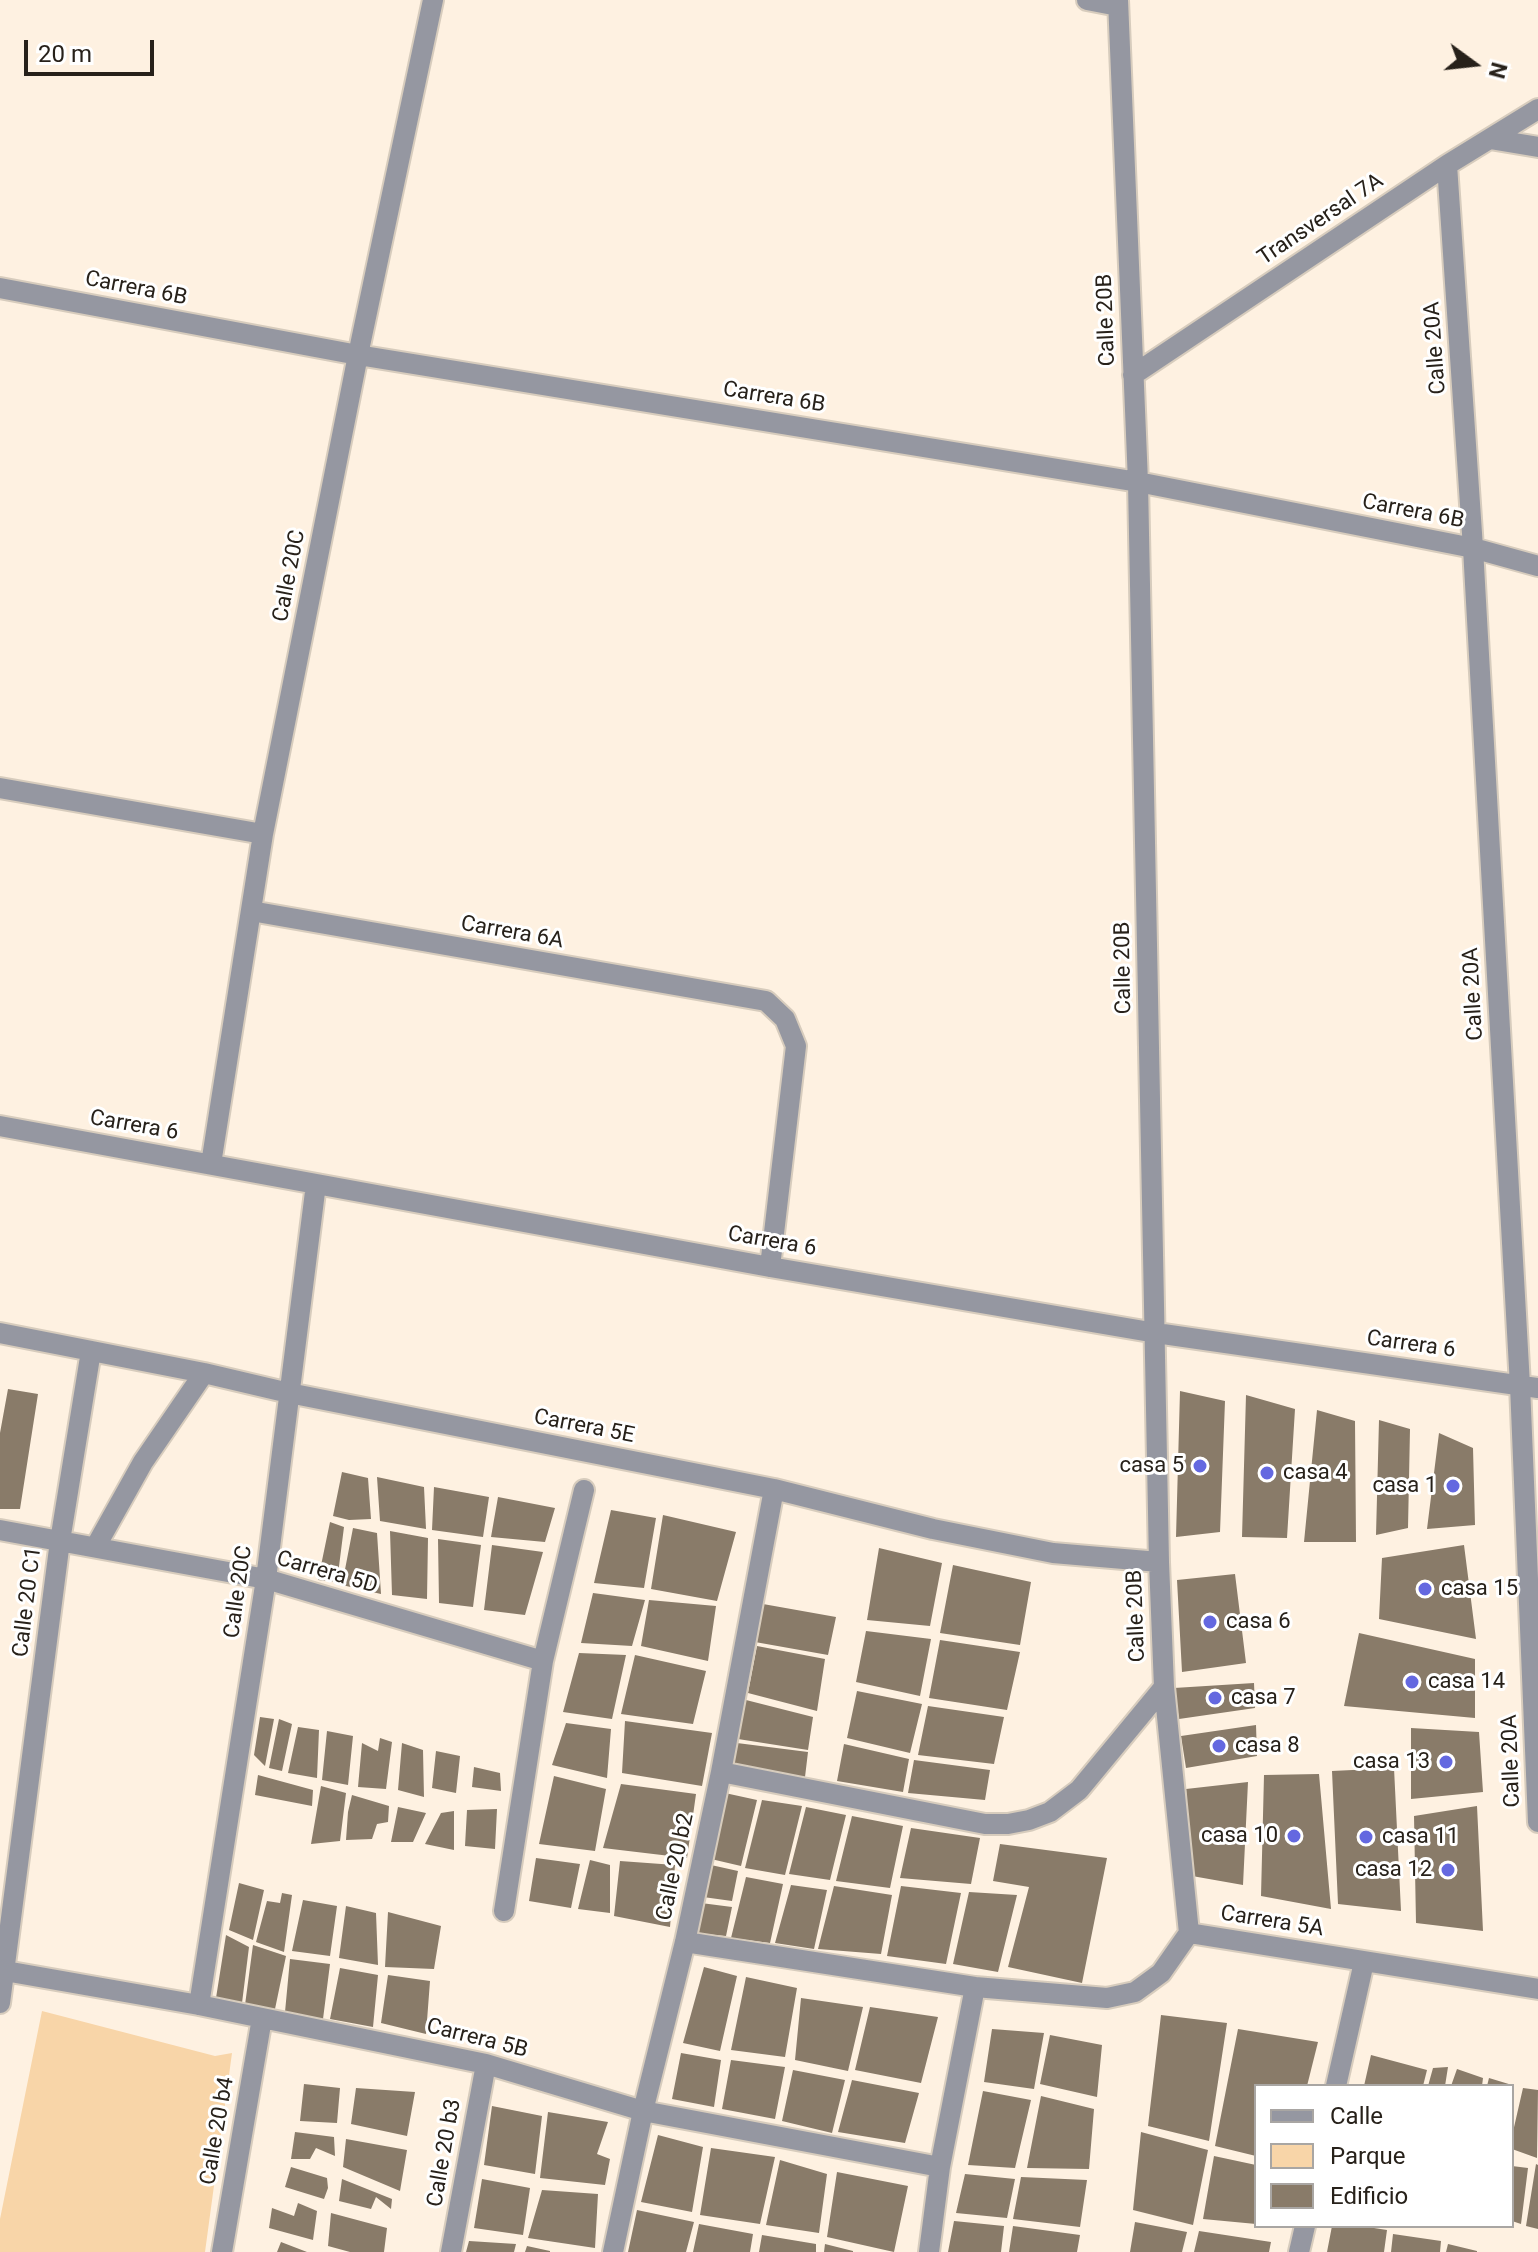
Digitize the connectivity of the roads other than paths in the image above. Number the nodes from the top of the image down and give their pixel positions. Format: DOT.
graph roads {
  1 [pos="433,0"];
  2 [pos="1087,0"];
  3 [pos="1118,3"];
  4 [pos="1538,109"];
  5 [pos="1490,139"];
  6 [pos="1538,147"];
  7 [pos="1447,165"];
  8 [pos="0,288"];
  9 [pos="358,355"];
  10 [pos="1133,375"];
  11 [pos="1138,482"];
  12 [pos="1473,548"];
  13 [pos="1538,566"];
  14 [pos="0,788"];
  15 [pos="263,834"];
  16 [pos="251,911"];
  17 [pos="0,1126"];
  18 [pos="211,1164"];
  19 [pos="316,1184"];
  20 [pos="770,1267"];
  21 [pos="0,1333"];
  22 [pos="1156,1333"];
  23 [pos="91,1351"];
  24 [pos="204,1373"];
  25 [pos="1529,1387"];
  26 [pos="289,1393"];
  27 [pos="774,1489"];
  28 [pos="584,1490"];
  29 [pos="0,1530"];
  30 [pos="60,1541"];
  31 [pos="96,1546"];
  32 [pos="1159,1562"];
  33 [pos="266,1579"];
  34 [pos="543,1661"];
  35 [pos="1164,1687"];
  36 [pos="721,1772"];
  37 [pos="1538,1822"];
  38 [pos="504,1911"];
  39 [pos="1189,1933"];
  40 [pos="685,1942"];
  41 [pos="1364,1962"];
  42 [pos="3,1970"];
  43 [pos="975,1987"];
  44 [pos="1538,1989"];
  45 [pos="0,2003"];
  46 [pos="199,2005"];
  47 [pos="262,2018"];
  48 [pos="486,2064"];
  49 [pos="1336,2084"];
  50 [pos="643,2111"];
  51 [pos="940,2167"];
  52 [pos="1305,2228"];
  53 [pos="222,2252"];
  54 [pos="451,2252"];
  55 [pos="613,2252"];
  56 [pos="929,2252"];
  57 [pos="1299,2252"];
  1 -- 9 [label="street, Calle 20C"];
  2 -- 3 [label="street"];
  3 -- 10 [label="street, Calle 20B"];
  4 -- 5 [label="street, Transversal 7A"];
  5 -- 6 [label="street"];
  5 -- 7 [label="street, Transversal 7A"];
  7 -- 10 [label="street, Transversal 7A"];
  7 -- 12 [label="street, Calle 20A"];
  8 -- 9 [label="street, Carrera 6B"];
  9 -- 11 [label="street, Carrera 6B"];
  9 -- 15 [label="street, Calle 20C"];
  10 -- 11 [label="street, Calle 20B"];
  11 -- 12 [label="street, Carrera 6B"];
  11 -- 22 [label="street, Calle 20B"];
  12 -- 13 [label="street, Carrera 6B"];
  12 -- 25 [label="street, Calle 20A"];
  14 -- 15 [label="street"];
  15 -- 16 [label="street, Calle 20C"];
  16 -- 18 [label="street, Calle 20C"];
  16 -- 20 [label="street, Carrera 6A"];
  17 -- 18 [label="street, Carrera 6"];
  18 -- 19 [label="street, Carrera 6"];
  19 -- 20 [label="street, Carrera 6"];
  19 -- 26 [label="street, Calle 20C"];
  20 -- 22 [label="street, Carrera 6"];
  21 -- 23 [label="street, Carrera 5E"];
  22 -- 25 [label="street, Carrera 6"];
  22 -- 32 [label="street, Calle 20B"];
  23 -- 24 [label="street, Carrera 5E"];
  23 -- 30 [label="street, Calle 20 C1"];
  24 -- 26 [label="street, Carrera 5E"];
  24 -- 31 [label="street"];
  25 -- 37 [label="street, Calle 20A"];
  26 -- 27 [label="street, Carrera 5E"];
  26 -- 33 [label="street, Calle 20C"];
  27 -- 32 [label="street, Carrera 5E"];
  27 -- 36 [label="street, Calle 20 b2"];
  28 -- 34 [label="street"];
  29 -- 30 [label="street, Carrera 5D"];
  30 -- 31 [label="street, Carrera 5D"];
  30 -- 42 [label="street, Calle 20 C1"];
  31 -- 33 [label="street, Carrera 5D"];
  32 -- 35 [label="street, Calle 20B"];
  33 -- 34 [label="street, Carrera 5D"];
  33 -- 46 [label="street, Calle 20C"];
  34 -- 38 [label="street"];
  35 -- 36 [label="street"];
  35 -- 39 [label="street, Calle 20B"];
  36 -- 40 [label="street, Calle 20 b2"];
  39 -- 41 [label="street, Carrera 5A"];
  39 -- 43 [label="street, Carrera 5A"];
  40 -- 43 [label="street, Carrera 5A"];
  40 -- 50 [label="street, Calle 20 b2"];
  41 -- 44 [label="street, Carrera 5A"];
  41 -- 49 [label="street"];
  42 -- 45 [label="street, Calle 20 C1"];
  42 -- 46 [label="street, Carrera 5B"];
  43 -- 51 [label="street"];
  46 -- 47 [label="street, Carrera 5B"];
  47 -- 48 [label="street, Carrera 5B"];
  47 -- 53 [label="street, Calle 20 b4"];
  48 -- 50 [label="street, Carrera 5B"];
  48 -- 54 [label="street, Calle 20 b3"];
  50 -- 51 [label="street, Carrera 5B"];
  50 -- 55 [label="street, Calle 20 b2"];
  51 -- 56 [label="street"];
  52 -- 57 [label="street"];
}
